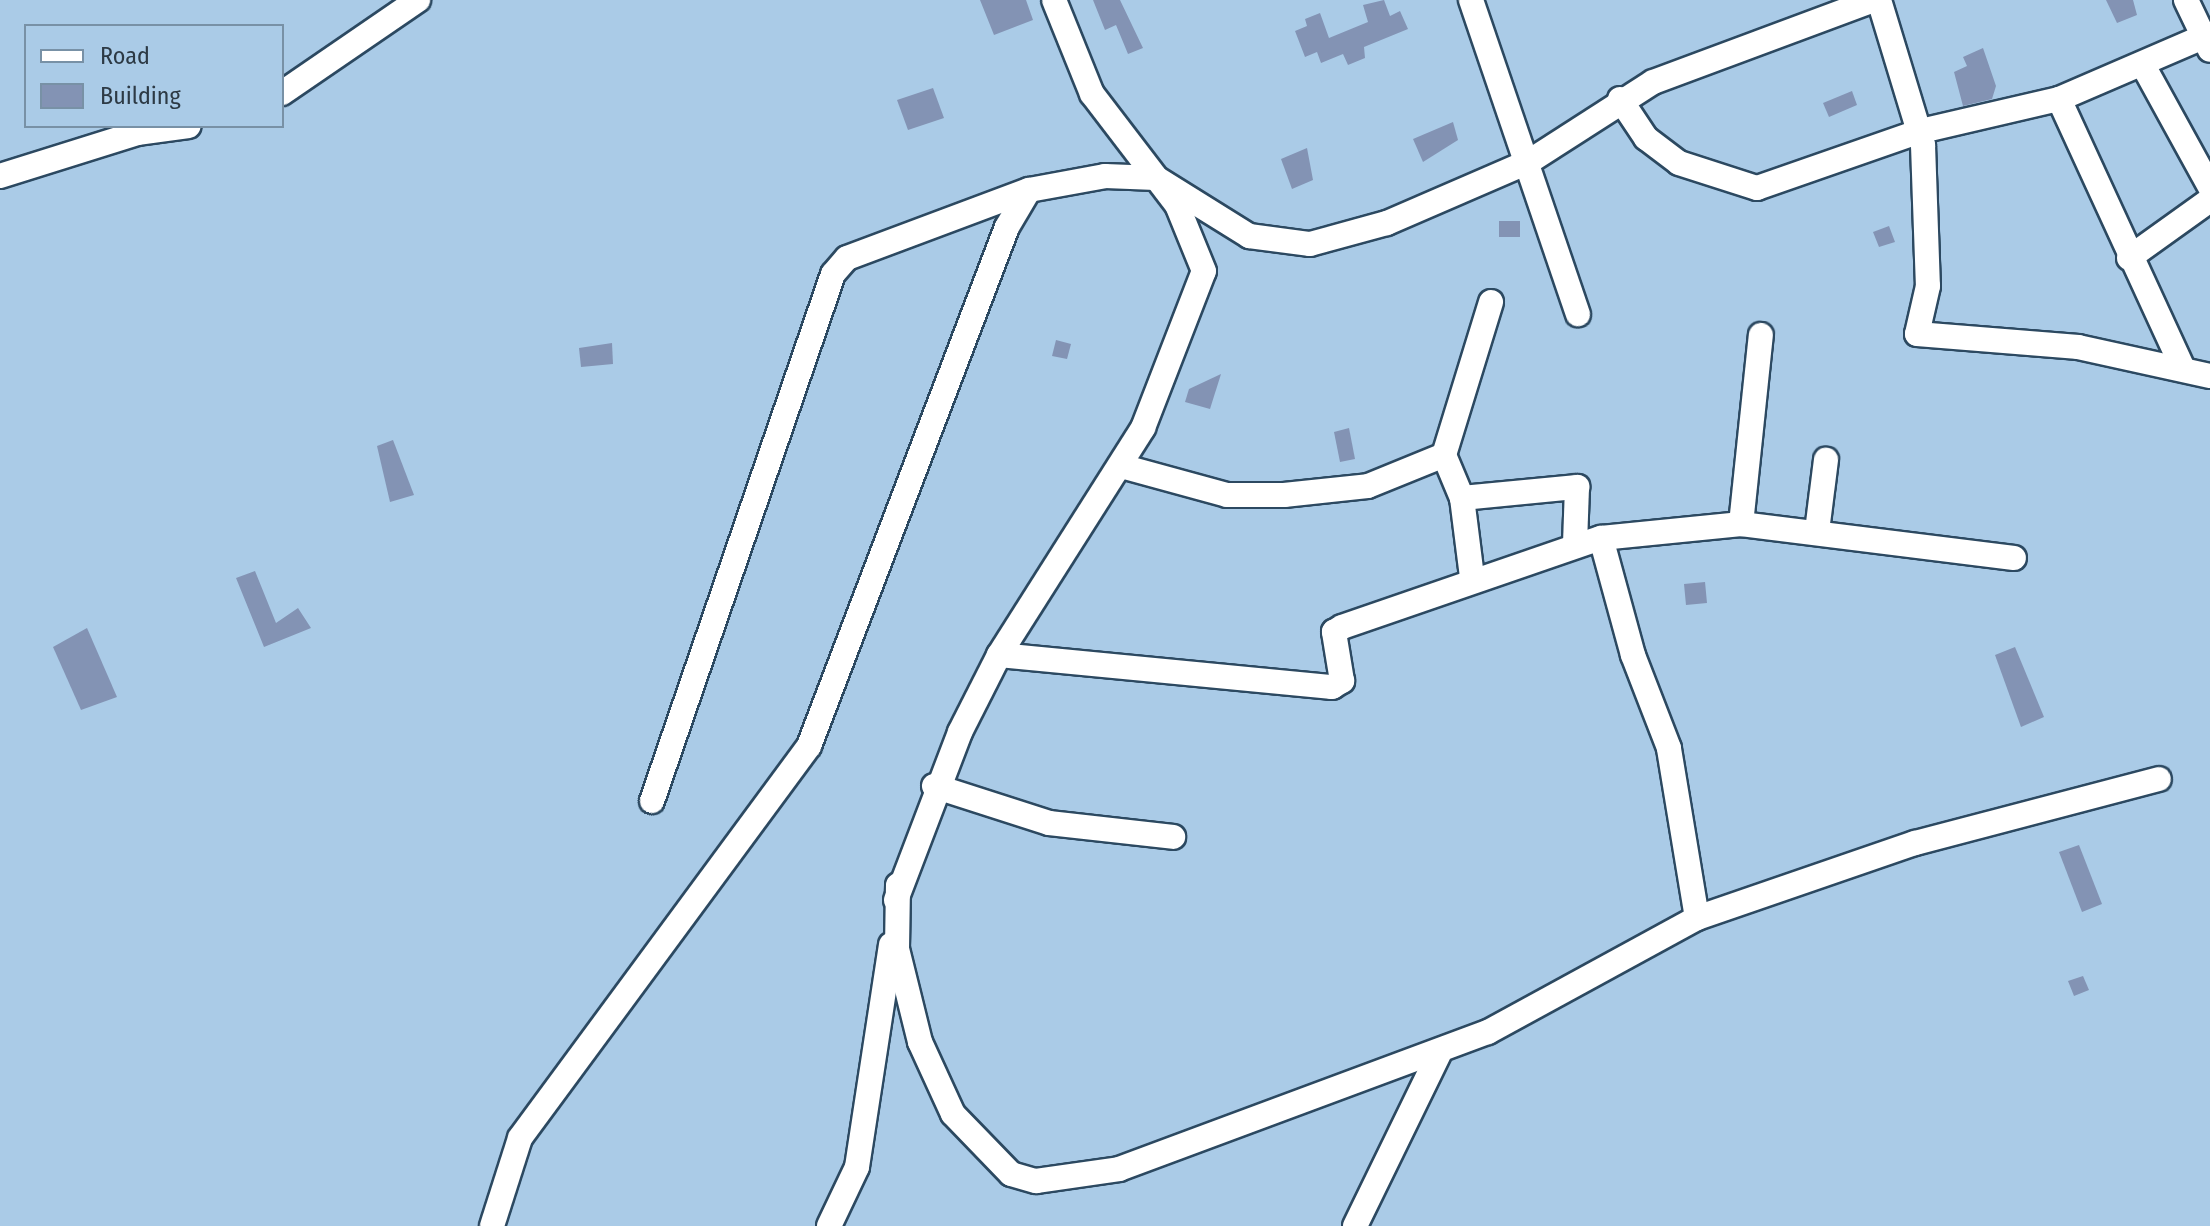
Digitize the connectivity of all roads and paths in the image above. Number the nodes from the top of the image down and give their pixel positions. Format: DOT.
graph roads {
  1 [pos="418,0"];
  2 [pos="1054,0"];
  3 [pos="1471,0"];
  4 [pos="1876,0"];
  5 [pos="2186,0"];
  6 [pos="2207,41"];
  7 [pos="2144,67"];
  8 [pos="284,92"];
  9 [pos="1620,99"];
  10 [pos="2059,99"];
  11 [pos="174,128"];
  12 [pos="1921,131"];
  13 [pos="1530,161"];
  14 [pos="0,176"];
  15 [pos="1156,178"];
  16 [pos="2210,187"];
  17 [pos="1029,190"];
  18 [pos="2210,200"];
  19 [pos="2129,258"];
  20 [pos="1491,302"];
  21 [pos="1578,314"];
  22 [pos="1761,335"];
  23 [pos="2183,369"];
  24 [pos="2210,376"];
  25 [pos="1444,455"];
  26 [pos="1826,460"];
  27 [pos="1121,466"];
  28 [pos="1462,498"];
  29 [pos="1741,524"];
  30 [pos="1817,531"];
  31 [pos="1601,538"];
  32 [pos="1575,545"];
  33 [pos="2014,558"];
  34 [pos="1472,577"];
  35 [pos="999,655"];
  36 [pos="2159,779"];
  37 [pos="934,786"];
  38 [pos="652,801"];
  39 [pos="1173,837"];
  40 [pos="898,885"];
  41 [pos="1697,918"];
  42 [pos="1440,1052"];
  43 [pos="492,1226"];
  44 [pos="829,1226"];
  45 [pos="1355,1226"];
  1 -- 8 [label="street"];
  2 -- 15 [label="street"];
  3 -- 13 [label="street"];
  4 -- 9 [label="street"];
  4 -- 12 [label="street"];
  5 -- 6 [label="street"];
  6 -- 7 [label="street"];
  7 -- 10 [label="street"];
  7 -- 16 [label="street"];
  9 -- 12 [label="street"];
  9 -- 13 [label="street"];
  10 -- 12 [label="street"];
  10 -- 19 [label="street"];
  11 -- 14 [label="street"];
  12 -- 23 [label="street"];
  13 -- 15 [label="street"];
  13 -- 21 [label="street"];
  15 -- 17 [label="street"];
  15 -- 27 [label="street"];
  17 -- 38 [label="street"];
  17 -- 43 [label="street"];
  18 -- 19 [label="street"];
  19 -- 23 [label="street"];
  20 -- 25 [label="street"];
  22 -- 29 [label="street"];
  23 -- 24 [label="street"];
  25 -- 27 [label="street"];
  25 -- 28 [label="street"];
  26 -- 30 [label="street"];
  27 -- 35 [label="street"];
  28 -- 32 [label="street"];
  28 -- 34 [label="street"];
  29 -- 30 [label="street"];
  29 -- 31 [label="street"];
  30 -- 33 [label="street"];
  31 -- 32 [label="street"];
  31 -- 41 [label="street"];
  32 -- 34 [label="street"];
  34 -- 35 [label="street"];
  35 -- 37 [label="street"];
  36 -- 41 [label="street"];
  37 -- 39 [label="street"];
  37 -- 40 [label="street"];
  40 -- 42 [label="street"];
  40 -- 44 [label="street"];
  41 -- 42 [label="street"];
  42 -- 45 [label="street"];
}
